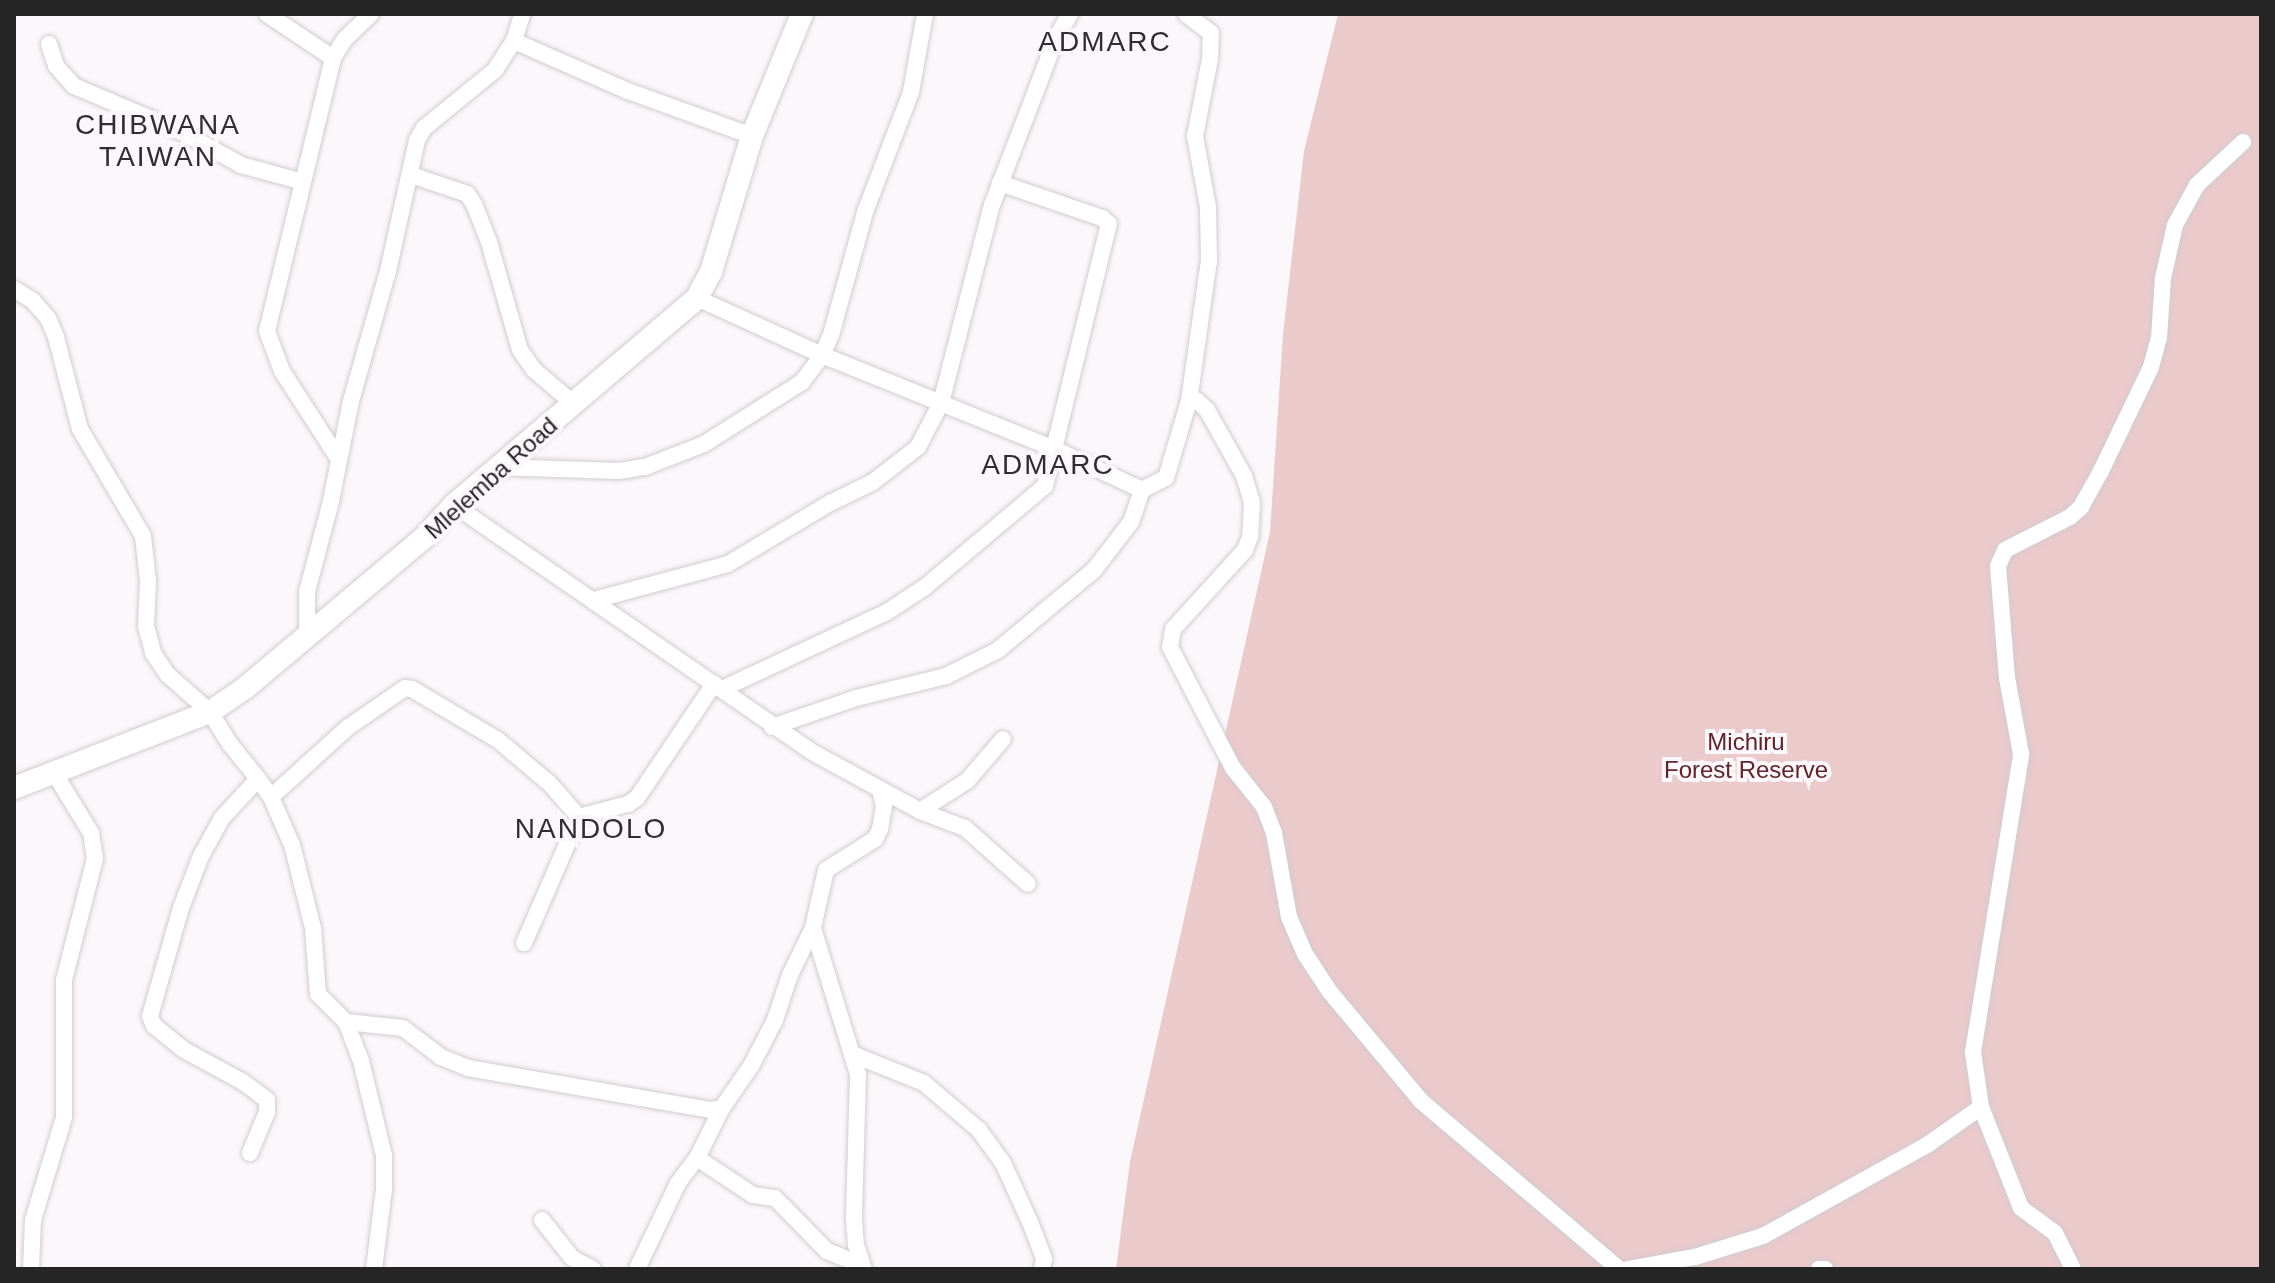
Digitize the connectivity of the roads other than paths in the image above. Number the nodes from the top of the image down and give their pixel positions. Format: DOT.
graph roads {
  1 [pos="267,14"];
  2 [pos="371,14"];
  3 [pos="522,14"];
  4 [pos="925,14"];
  5 [pos="1070,14"];
  6 [pos="1186,14"];
  7 [pos="797,16"];
  8 [pos="514,41"];
  9 [pos="49,44"];
  10 [pos="333,58"];
  11 [pos="752,136"];
  12 [pos="2243,142"];
  13 [pos="411,175"];
  14 [pos="303,182"];
  15 [pos="1000,183"];
  16 [pos="14,289"];
  17 [pos="697,298"];
  18 [pos="822,355"];
  19 [pos="1189,401"];
  20 [pos="941,403"];
  21 [pos="574,404"];
  22 [pos="1052,448"];
  23 [pos="338,458"];
  24 [pos="497,467"];
  25 [pos="1142,490"];
  26 [pos="454,505"];
  27 [pos="594,600"];
  28 [pos="307,638"];
  29 [pos="718,686"];
  30 [pos="210,712"];
  31 [pos="772,727"];
  32 [pos="1003,739"];
  33 [pos="53,771"];
  34 [pos="258,779"];
  35 [pos="14,788"];
  36 [pos="880,790"];
  37 [pos="271,797"];
  38 [pos="920,811"];
  39 [pos="579,817"];
  40 [pos="1028,884"];
  41 [pos="813,928"];
  42 [pos="524,943"];
  43 [pos="346,1022"];
  44 [pos="852,1054"];
  45 [pos="1981,1107"];
  46 [pos="722,1108"];
  47 [pos="250,1153"];
  48 [pos="697,1158"];
  49 [pos="542,1220"];
  50 [pos="645,1248"];
  51 [pos="863,1267"];
  52 [pos="31,1269"];
  53 [pos="374,1269"];
  54 [pos="593,1269"];
  55 [pos="637,1269"];
  56 [pos="650,1269"];
  57 [pos="1042,1269"];
  58 [pos="1619,1269"];
  59 [pos="1628,1269"];
  60 [pos="1819,1269"];
  61 [pos="1825,1269"];
  62 [pos="2073,1269"];
  1 -- 10 [label="street"];
  2 -- 10 [label="street"];
  3 -- 8 [label="street"];
  4 -- 18 [label="street"];
  5 -- 15 [label="street"];
  6 -- 19 [label="street"];
  7 -- 11 [label="street, Mlelemba Road"];
  8 -- 11 [label="street"];
  8 -- 13 [label="street"];
  9 -- 14 [label="street"];
  10 -- 14 [label="street"];
  11 -- 17 [label="street, Mlelemba Road"];
  12 -- 45 [label="street"];
  13 -- 21 [label="street"];
  13 -- 23 [label="street"];
  14 -- 23 [label="street"];
  15 -- 20 [label="street"];
  15 -- 22 [label="street"];
  16 -- 30 [label="street"];
  17 -- 18 [label="street"];
  17 -- 21 [label="street, Mlelemba Road"];
  18 -- 20 [label="street"];
  18 -- 24 [label="street"];
  19 -- 25 [label="street"];
  19 -- 58 [label="street"];
  20 -- 22 [label="street"];
  20 -- 27 [label="street"];
  21 -- 24 [label="street, Mlelemba Road"];
  22 -- 25 [label="street"];
  22 -- 29 [label="street"];
  23 -- 28 [label="street"];
  24 -- 26 [label="street, Mlelemba Road"];
  25 -- 31 [label="street"];
  26 -- 27 [label="street"];
  26 -- 28 [label="street, Mlelemba Road"];
  27 -- 29 [label="street"];
  28 -- 30 [label="street, Mlelemba Road"];
  29 -- 31 [label="street"];
  29 -- 39 [label="street"];
  30 -- 33 [label="street, Mlelemba Road"];
  30 -- 34 [label="street"];
  31 -- 36 [label="street"];
  32 -- 38 [label="street"];
  33 -- 35 [label="street, Mlelemba Road"];
  33 -- 52 [label="street"];
  34 -- 37 [label="street"];
  34 -- 47 [label="street"];
  36 -- 38 [label="street"];
  36 -- 41 [label="street"];
  37 -- 39 [label="street"];
  37 -- 43 [label="street"];
  38 -- 40 [label="street"];
  39 -- 42 [label="street"];
  41 -- 44 [label="street"];
  41 -- 46 [label="street"];
  43 -- 46 [label="street"];
  43 -- 53 [label="street"];
  44 -- 51 [label="street"];
  44 -- 57 [label="street"];
  45 -- 59 [label="street"];
  45 -- 62 [label="street"];
  46 -- 48 [label="street"];
  48 -- 50 [label="street"];
  48 -- 51 [label="street"];
  49 -- 54 [label="street"];
  50 -- 55 [label="street"];
  50 -- 56 [label="street"];
  60 -- 61 [label="street"];
}
